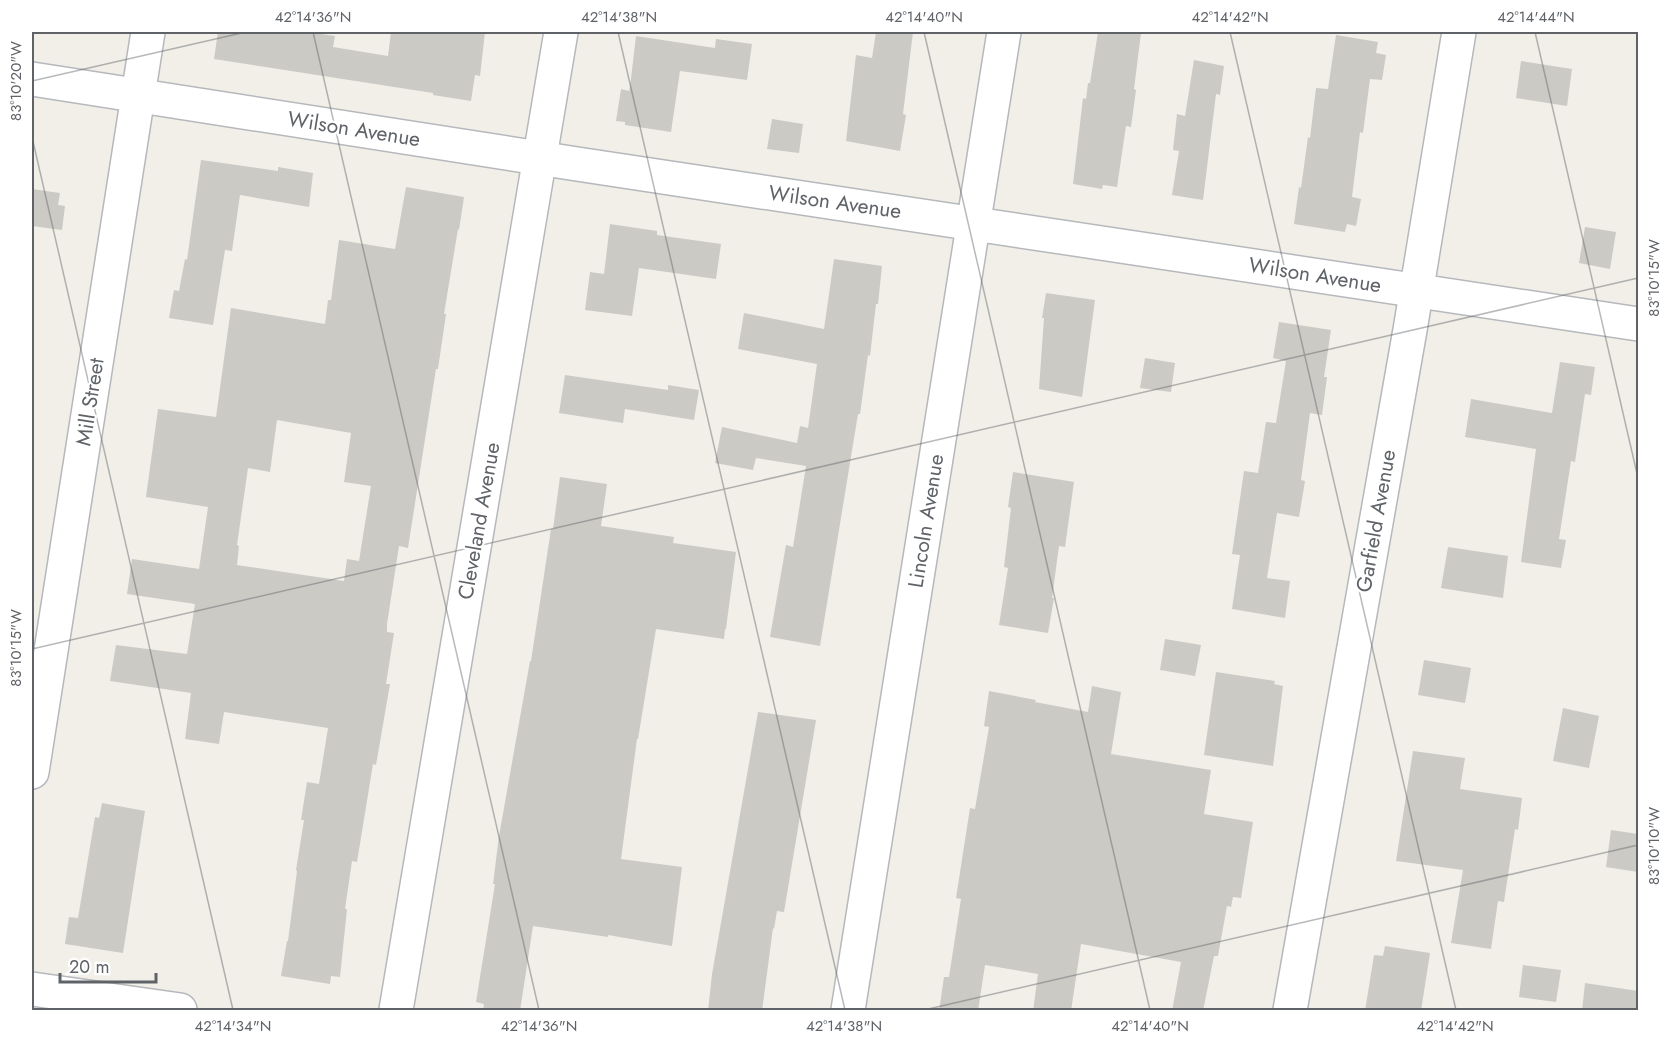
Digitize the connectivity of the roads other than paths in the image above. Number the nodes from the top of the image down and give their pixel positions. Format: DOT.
graph roads {
  1 [pos="148,32"];
  2 [pos="561,32"];
  3 [pos="1004,32"];
  4 [pos="1459,32"];
  5 [pos="32,79"];
  6 [pos="138,95"];
  7 [pos="540,158"];
  8 [pos="973,223"];
  9 [pos="1415,291"];
  10 [pos="1638,324"];
  11 [pos="32,772"];
  12 [pos="32,989"];
  13 [pos="180,1011"];
  14 [pos="396,1011"];
  15 [pos="848,1011"];
  16 [pos="1290,1011"];
  1 -- 6 [label="street, Mill Street"];
  2 -- 7 [label="street, Cleveland Avenue"];
  3 -- 8 [label="street, Lincoln Avenue"];
  4 -- 9 [label="street, Garfield Avenue"];
  5 -- 6 [label="street, Wilson Avenue"];
  6 -- 7 [label="street, Wilson Avenue"];
  6 -- 11 [label="street, Mill Street"];
  7 -- 8 [label="street, Wilson Avenue"];
  7 -- 14 [label="street, Cleveland Avenue"];
  8 -- 9 [label="street, Wilson Avenue"];
  8 -- 15 [label="street, Lincoln Avenue"];
  9 -- 10 [label="street, Wilson Avenue"];
  9 -- 16 [label="street, Garfield Avenue"];
  12 -- 13 [label="street"];
}
